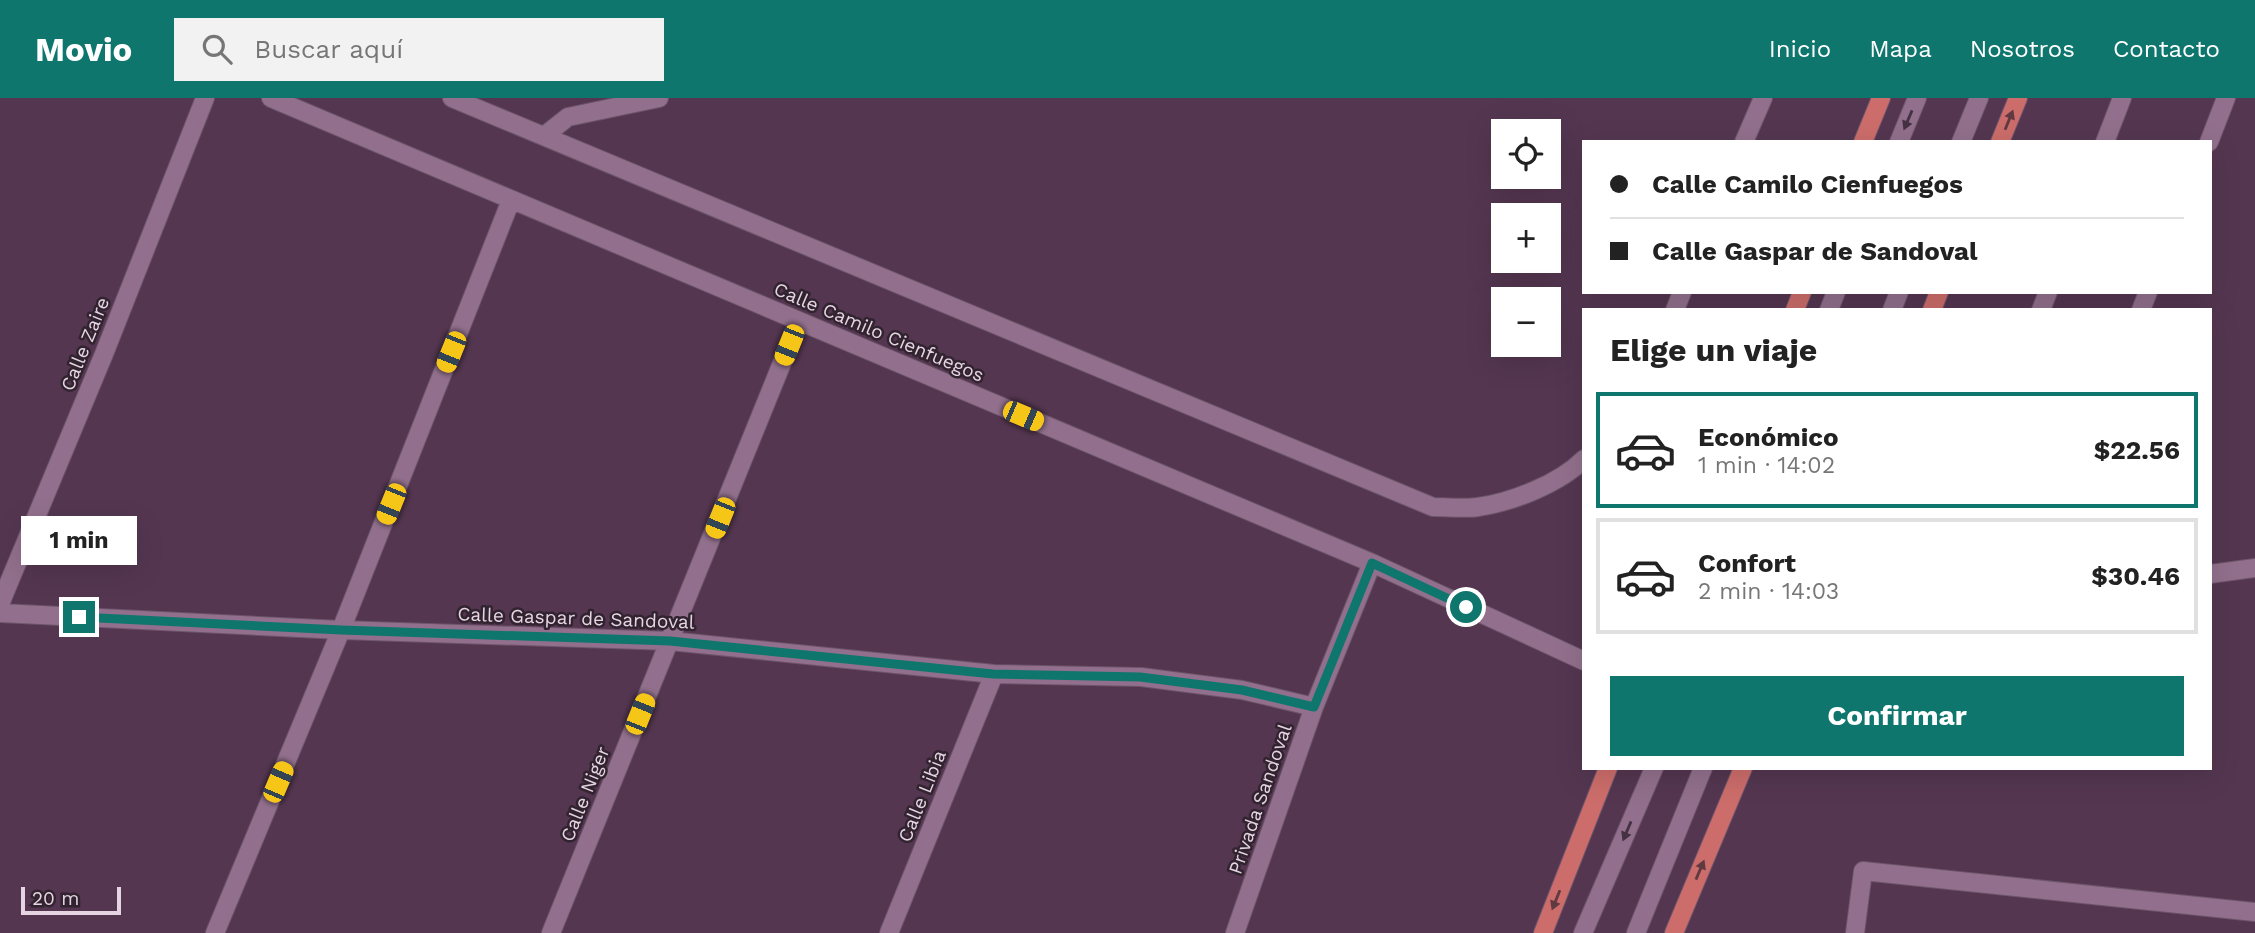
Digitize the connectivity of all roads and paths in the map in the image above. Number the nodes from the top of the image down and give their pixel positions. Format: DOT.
graph roads {
  1 [pos="205,98"];
  2 [pos="271,98"];
  3 [pos="452,98"];
  4 [pos="659,98"];
  5 [pos="1763,98"];
  6 [pos="1881,98"];
  7 [pos="1917,98"];
  8 [pos="1979,98"];
  9 [pos="2018,98"];
  10 [pos="2122,98"];
  11 [pos="2227,98"];
  12 [pos="544,136"];
  13 [pos="1745,140"];
  14 [pos="1864,140"];
  15 [pos="1900,140"];
  16 [pos="1962,140"];
  17 [pos="2001,140"];
  18 [pos="2106,140"];
  19 [pos="2210,140"];
  20 [pos="511,200"];
  21 [pos="799,321"];
  22 [pos="1582,461"];
  23 [pos="1372,563"];
  24 [pos="2255,568"];
  25 [pos="2212,573"];
  26 [pos="0,604"];
  27 [pos="0,613"];
  28 [pos="341,630"];
  29 [pos="670,641"];
  30 [pos="1582,660"];
  31 [pos="993,674"];
  32 [pos="1314,707"];
  33 [pos="1607,770"];
  34 [pos="1653,770"];
  35 [pos="1702,770"];
  36 [pos="1742,770"];
  37 [pos="2255,912"];
  38 [pos="215,933"];
  39 [pos="551,933"];
  40 [pos="889,933"];
  41 [pos="1235,933"];
  42 [pos="1543,933"];
  43 [pos="1583,933"];
  44 [pos="1636,933"];
  45 [pos="1674,933"];
  46 [pos="1855,933"];
  1 -- 26 [label="street, Calle Zaire"];
  2 -- 20 [label="street, Calle Camilo Cienfuegos"];
  3 -- 12 [label="street"];
  4 -- 12 [label="street"];
  5 -- 13 [label="street"];
  6 -- 14 [label="main road"];
  7 -- 15 [label="street, one-way"];
  8 -- 16 [label="street"];
  17 -- 9 [label="main road, one-way"];
  10 -- 18 [label="street"];
  11 -- 19 [label="street"];
  12 -- 22 [label="street"];
  20 -- 21 [label="street, Calle Camilo Cienfuegos"];
  20 -- 28 [label="street"];
  21 -- 23 [label="street, Calle Camilo Cienfuegos"];
  21 -- 29 [label="street, Calle Niger"];
  23 -- 30 [label="street, Calle Camilo Cienfuegos"];
  23 -- 32 [label="street, Privada Sandoval"];
  24 -- 25 [label="street"];
  27 -- 28 [label="street, Calle Gaspar de Sandoval"];
  28 -- 29 [label="street, Calle Gaspar de Sandoval"];
  28 -- 38 [label="street"];
  29 -- 31 [label="street, Calle Gaspar de Sandoval"];
  29 -- 39 [label="street, Calle Niger"];
  31 -- 32 [label="street, Calle Gaspar de Sandoval"];
  31 -- 40 [label="street, Calle Libia"];
  32 -- 41 [label="street, Privada Sandoval"];
  33 -- 42 [label="main road, one-way"];
  34 -- 43 [label="street, one-way"];
  35 -- 44 [label="street"];
  45 -- 36 [label="main road, one-way"];
  37 -- 46 [label="street"];
}
